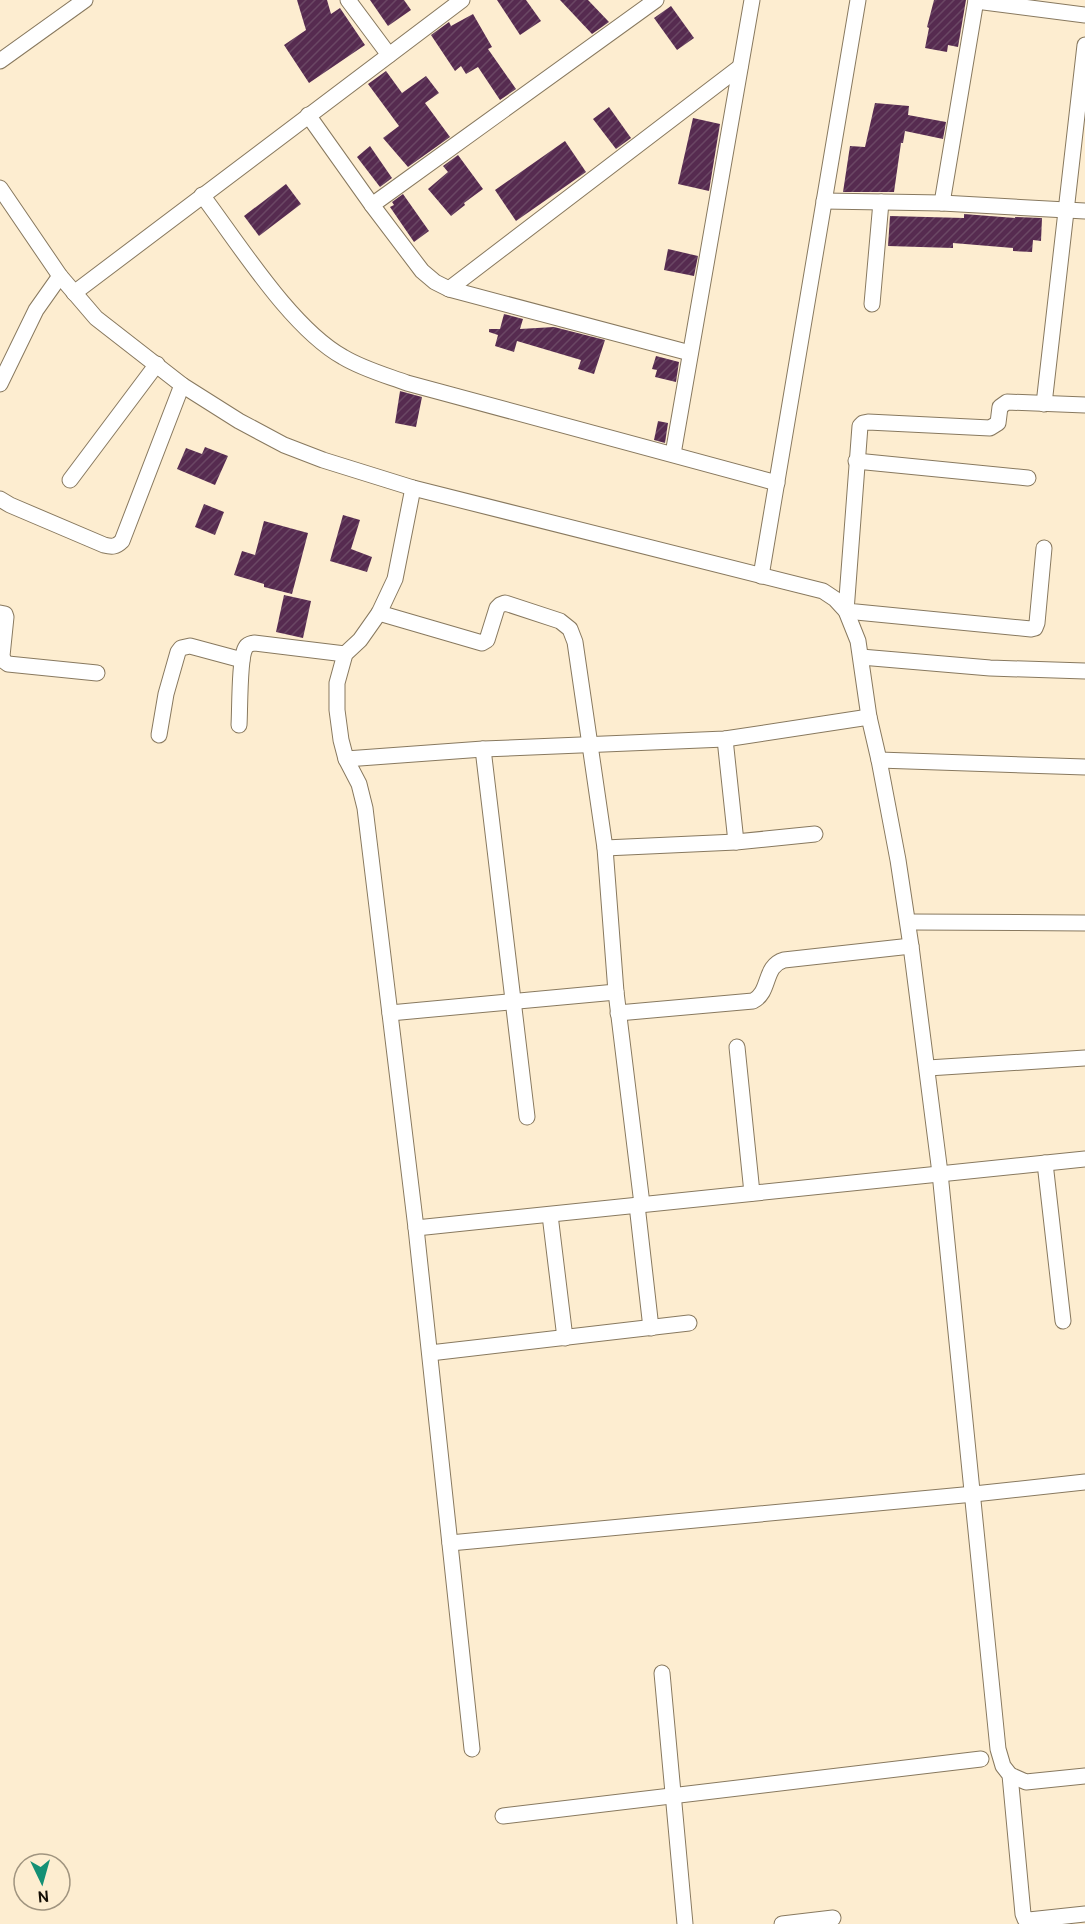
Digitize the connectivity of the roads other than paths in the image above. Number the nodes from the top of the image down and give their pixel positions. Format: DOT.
graph roads {
  1 [pos="85,0"];
  2 [pos="348,0"];
  3 [pos="462,0"];
  4 [pos="656,0"];
  5 [pos="752,0"];
  6 [pos="858,0"];
  7 [pos="976,1"];
  8 [pos="1085,15"];
  9 [pos="1085,45"];
  10 [pos="389,55"];
  11 [pos="0,61"];
  12 [pos="740,67"];
  13 [pos="308,116"];
  14 [pos="0,188"];
  15 [pos="202,195"];
  16 [pos="824,201"];
  17 [pos="880,202"];
  18 [pos="942,203"];
  19 [pos="372,205"];
  20 [pos="1067,209"];
  21 [pos="1085,211"];
  22 [pos="60,276"];
  23 [pos="448,289"];
  24 [pos="74,293"];
  25 [pos="872,304"];
  26 [pos="690,353"];
  27 [pos="157,364"];
  28 [pos="0,384"];
  29 [pos="182,385"];
  30 [pos="1044,404"];
  31 [pos="1085,405"];
  32 [pos="673,454"];
  33 [pos="856,461"];
  34 [pos="1028,478"];
  35 [pos="70,480"];
  36 [pos="777,483"];
  37 [pos="413,488"];
  38 [pos="0,499"];
  39 [pos="1044,548"];
  40 [pos="761,576"];
  41 [pos="846,611"];
  42 [pos="0,613"];
  43 [pos="379,613"];
  44 [pos="345,654"];
  45 [pos="861,657"];
  46 [pos="242,660"];
  47 [pos="1085,671"];
  48 [pos="96,673"];
  49 [pos="869,717"];
  50 [pos="239,725"];
  51 [pos="159,735"];
  52 [pos="725,739"];
  53 [pos="590,745"];
  54 [pos="483,749"];
  55 [pos="346,759"];
  56 [pos="879,760"];
  57 [pos="1085,767"];
  58 [pos="815,834"];
  59 [pos="736,842"];
  60 [pos="605,848"];
  61 [pos="911,922"];
  62 [pos="1085,923"];
  63 [pos="911,946"];
  64 [pos="616,992"];
  65 [pos="513,1001"];
  66 [pos="390,1013"];
  67 [pos="618,1013"];
  68 [pos="737,1047"];
  69 [pos="1085,1058"];
  70 [pos="928,1068"];
  71 [pos="527,1118"];
  72 [pos="1085,1159"];
  73 [pos="1045,1163"];
  74 [pos="940,1173"];
  75 [pos="752,1193"];
  76 [pos="640,1204"];
  77 [pos="550,1215"];
  78 [pos="416,1228"];
  79 [pos="1063,1321"];
  80 [pos="689,1323"];
  81 [pos="651,1328"];
  82 [pos="565,1338"];
  83 [pos="430,1353"];
  84 [pos="1085,1482"];
  85 [pos="974,1494"];
  86 [pos="450,1543"];
  87 [pos="662,1673"];
  88 [pos="472,1749"];
  89 [pos="981,1759"];
  90 [pos="1010,1775"];
  91 [pos="1085,1776"];
  92 [pos="673,1795"];
  93 [pos="503,1816"];
  94 [pos="1085,1914"];
  95 [pos="833,1918"];
  96 [pos="685,1924"];
  97 [pos="782,1924"];
  1 -- 11 [label="street"];
  2 -- 10 [label="street"];
  3 -- 10 [label="street"];
  4 -- 19 [label="street"];
  5 -- 12 [label="street"];
  6 -- 16 [label="street"];
  7 -- 8 [label="street"];
  7 -- 18 [label="street"];
  9 -- 20 [label="street"];
  10 -- 13 [label="street"];
  12 -- 23 [label="street"];
  12 -- 26 [label="street"];
  13 -- 15 [label="street"];
  13 -- 19 [label="street"];
  14 -- 22 [label="street"];
  15 -- 24 [label="street"];
  15 -- 32 [label="street"];
  16 -- 17 [label="street"];
  16 -- 36 [label="street"];
  17 -- 18 [label="street"];
  17 -- 25 [label="street"];
  18 -- 20 [label="street"];
  19 -- 23 [label="street"];
  20 -- 21 [label="street"];
  20 -- 30 [label="street"];
  22 -- 24 [label="street"];
  22 -- 28 [label="street"];
  23 -- 26 [label="street"];
  24 -- 27 [label="street"];
  26 -- 32 [label="street"];
  27 -- 29 [label="street"];
  27 -- 35 [label="street"];
  29 -- 37 [label="street"];
  29 -- 38 [label="street"];
  30 -- 31 [label="street"];
  30 -- 33 [label="street"];
  32 -- 36 [label="street"];
  33 -- 34 [label="street"];
  33 -- 41 [label="street"];
  36 -- 40 [label="street"];
  37 -- 40 [label="street"];
  37 -- 43 [label="street"];
  39 -- 41 [label="street"];
  40 -- 41 [label="street"];
  41 -- 45 [label="street"];
  42 -- 48 [label="street"];
  43 -- 44 [label="street"];
  43 -- 53 [label="street"];
  44 -- 46 [label="street"];
  44 -- 55 [label="street"];
  45 -- 47 [label="street"];
  45 -- 49 [label="street"];
  46 -- 50 [label="street"];
  46 -- 51 [label="street"];
  49 -- 52 [label="street"];
  49 -- 56 [label="street"];
  52 -- 53 [label="street"];
  52 -- 59 [label="street"];
  53 -- 54 [label="street"];
  53 -- 60 [label="street"];
  54 -- 55 [label="street"];
  54 -- 65 [label="street"];
  55 -- 66 [label="street"];
  56 -- 57 [label="street"];
  56 -- 63 [label="street"];
  58 -- 59 [label="street"];
  59 -- 60 [label="street"];
  60 -- 64 [label="street"];
  61 -- 62 [label="street"];
  63 -- 67 [label="street"];
  63 -- 70 [label="street"];
  64 -- 65 [label="street"];
  64 -- 67 [label="street"];
  65 -- 66 [label="street"];
  65 -- 71 [label="street"];
  66 -- 78 [label="street"];
  67 -- 76 [label="street"];
  68 -- 75 [label="street"];
  69 -- 70 [label="street"];
  70 -- 74 [label="street"];
  72 -- 73 [label="street"];
  73 -- 74 [label="street"];
  73 -- 79 [label="street"];
  74 -- 75 [label="street"];
  74 -- 85 [label="street"];
  75 -- 76 [label="street"];
  76 -- 77 [label="street"];
  76 -- 81 [label="street"];
  77 -- 78 [label="street"];
  77 -- 82 [label="street"];
  78 -- 83 [label="street"];
  80 -- 81 [label="street"];
  81 -- 82 [label="street"];
  82 -- 83 [label="street"];
  83 -- 86 [label="street"];
  84 -- 85 [label="street"];
  85 -- 86 [label="street"];
  85 -- 90 [label="street"];
  86 -- 88 [label="street"];
  87 -- 92 [label="street"];
  89 -- 92 [label="street"];
  90 -- 91 [label="street"];
  90 -- 94 [label="street"];
  92 -- 93 [label="street"];
  92 -- 96 [label="street"];
  95 -- 97 [label="street"];
}
